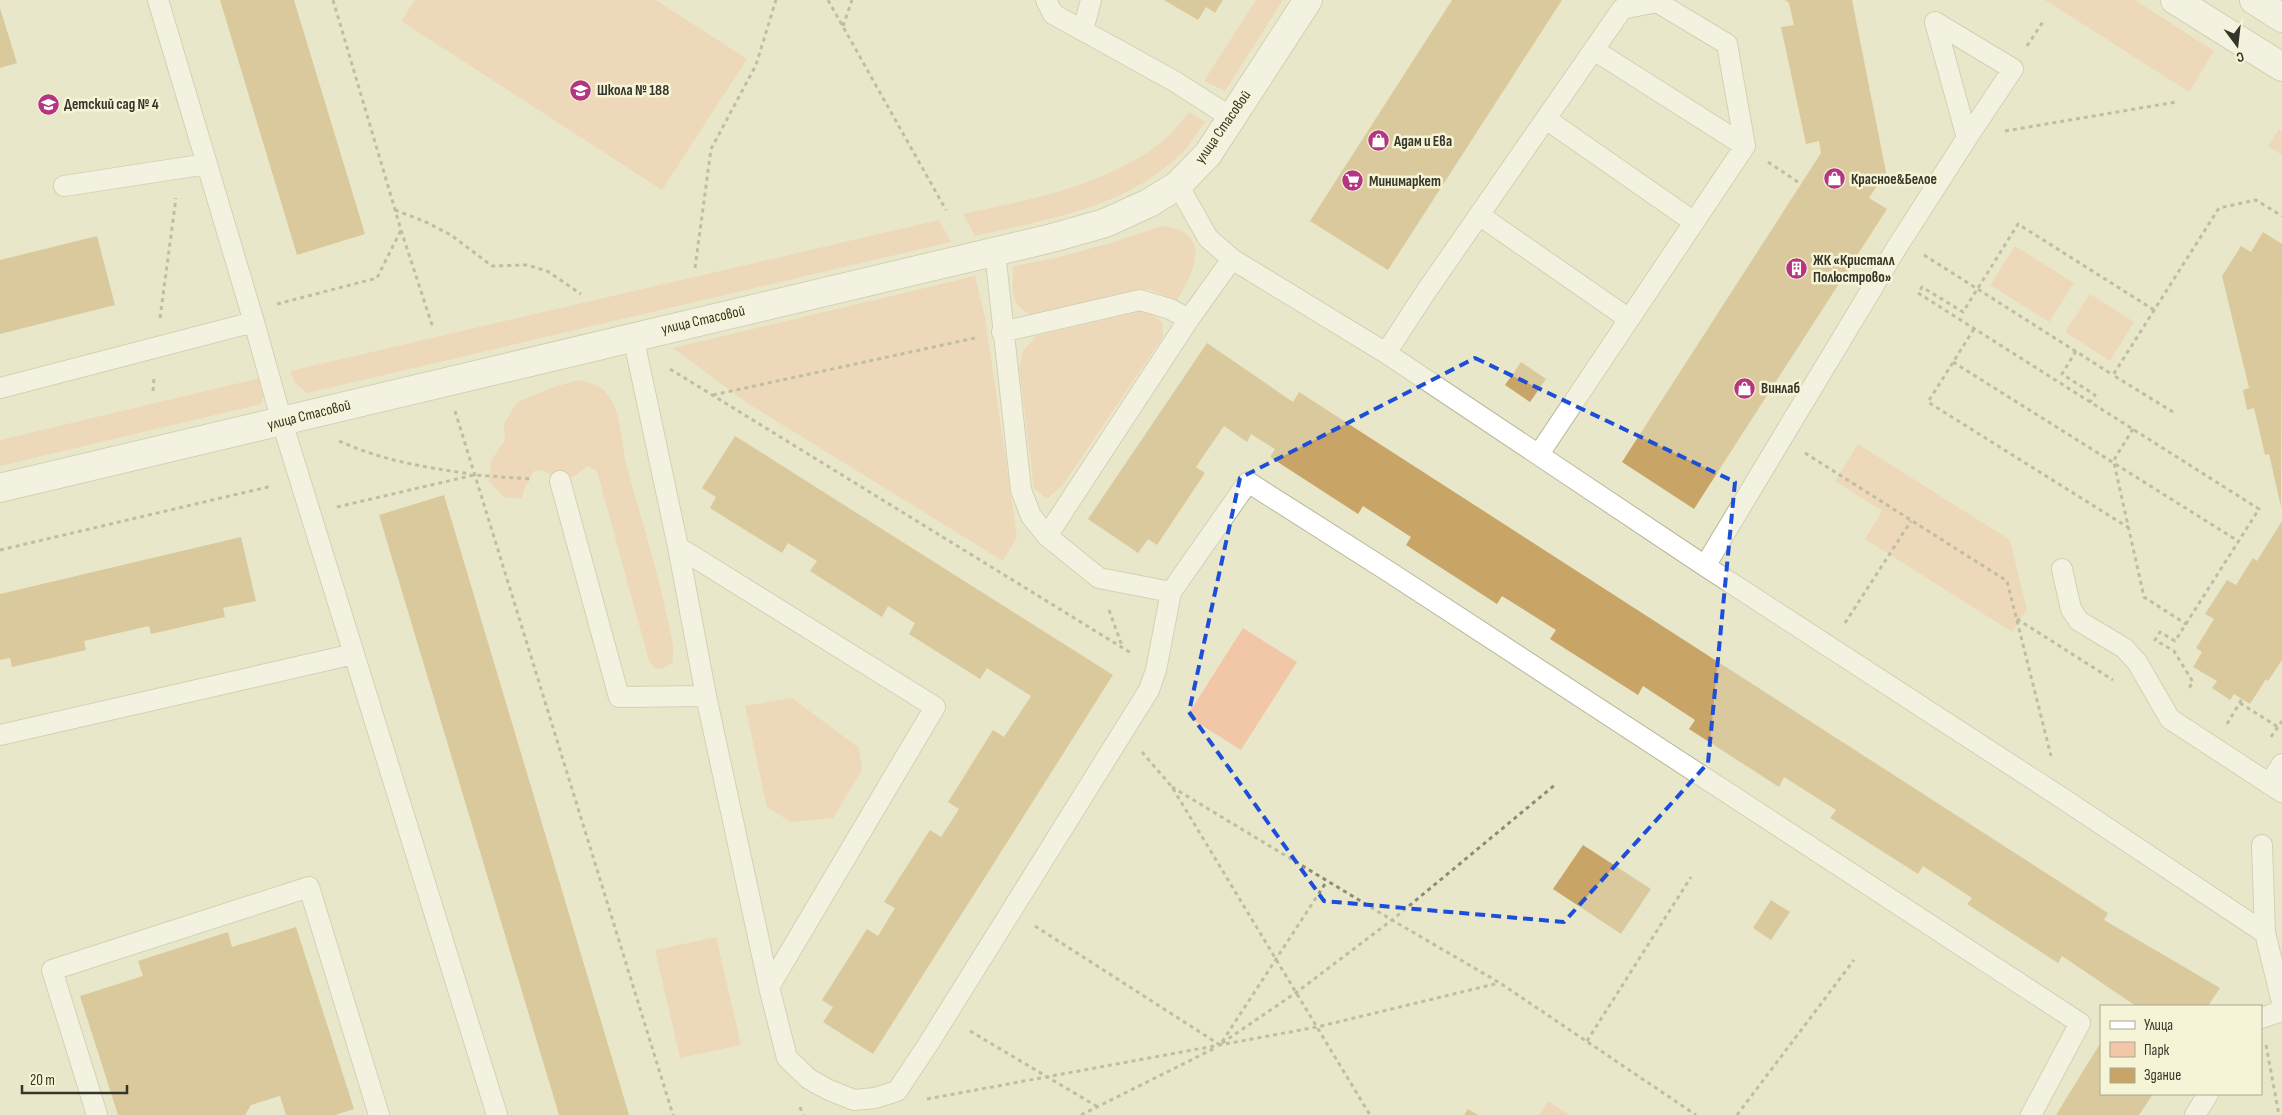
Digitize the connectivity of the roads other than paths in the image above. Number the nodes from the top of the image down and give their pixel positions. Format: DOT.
graph roads {
  1 [pos="158,0"];
  2 [pos="1046,0"];
  3 [pos="1090,0"];
  4 [pos="1308,0"];
  5 [pos="2175,0"];
  6 [pos="2254,0"];
  7 [pos="2282,18"];
  8 [pos="1083,30"];
  9 [pos="1594,50"];
  10 [pos="2282,67"];
  11 [pos="1232,118"];
  12 [pos="1546,119"];
  13 [pos="1967,138"];
  14 [pos="1745,146"];
  15 [pos="207,164"];
  16 [pos="1178,185"];
  17 [pos="64,186"];
  18 [pos="1479,215"];
  19 [pos="1694,222"];
  20 [pos="995,252"];
  21 [pos="1232,259"];
  22 [pos="253,317"];
  23 [pos="1189,319"];
  24 [pos="1629,320"];
  25 [pos="1002,332"];
  26 [pos="636,349"];
  27 [pos="1386,353"];
  28 [pos="0,388"];
  29 [pos="292,420"];
  30 [pos="1539,454"];
  31 [pos="560,481"];
  32 [pos="0,488"];
  33 [pos="1047,536"];
  34 [pos="678,547"];
  35 [pos="1705,566"];
  36 [pos="2062,569"];
  37 [pos="1171,592"];
  38 [pos="354,654"];
  39 [pos="706,696"];
  40 [pos="0,735"];
  41 [pos="2282,764"];
  42 [pos="2276,788"];
  43 [pos="2262,845"];
  44 [pos="2266,933"];
  45 [pos="769,987"];
  46 [pos="2282,1002"];
  47 [pos="2282,1011"];
  48 [pos="2262,1018"];
  49 [pos="2207,1095"];
  50 [pos="98,1115"];
  51 [pos="379,1115"];
  52 [pos="497,1115"];
  53 [pos="2031,1115"];
  54 [pos="2195,1115"];
  1 -- 15 [label="lane"];
  2 -- 8 [label="lane"];
  3 -- 8 [label="lane"];
  4 -- 11 [label="street, улица Стасовой"];
  5 -- 10 [label="street"];
  6 -- 7 [label="street"];
  8 -- 11 [label="lane"];
  9 -- 12 [label="lane"];
  9 -- 14 [label="lane"];
  9 -- 14 [label="lane"];
  11 -- 16 [label="street, улица Стасовой"];
  12 -- 18 [label="lane"];
  12 -- 19 [label="lane"];
  13 -- 13 [label="lane"];
  13 -- 35 [label="lane"];
  14 -- 19 [label="lane"];
  15 -- 17 [label="lane"];
  15 -- 22 [label="lane"];
  16 -- 20 [label="street, улица Стасовой"];
  16 -- 21 [label="lane"];
  18 -- 24 [label="lane"];
  18 -- 27 [label="lane"];
  19 -- 24 [label="lane"];
  20 -- 25 [label="lane"];
  20 -- 26 [label="street, улица Стасовой"];
  21 -- 23 [label="lane"];
  21 -- 27 [label="lane"];
  22 -- 28 [label="lane"];
  22 -- 29 [label="lane"];
  23 -- 25 [label="lane"];
  23 -- 33 [label="lane"];
  24 -- 30 [label="lane"];
  25 -- 33 [label="lane"];
  26 -- 29 [label="street, улица Стасовой"];
  26 -- 34 [label="lane"];
  27 -- 30 [label="lane"];
  29 -- 32 [label="street, улица Стасовой"];
  29 -- 38 [label="lane"];
  30 -- 35 [label="lane"];
  31 -- 39 [label="lane"];
  33 -- 37 [label="lane"];
  34 -- 39 [label="lane"];
  34 -- 45 [label="lane"];
  35 -- 44 [label="lane"];
  36 -- 42 [label="lane"];
  37 -- 45 [label="lane"];
  37 -- 53 [label="lane"];
  38 -- 40 [label="lane"];
  38 -- 52 [label="lane"];
  39 -- 45 [label="lane"];
  41 -- 42 [label="lane"];
  43 -- 44 [label="lane"];
  44 -- 46 [label="lane"];
  47 -- 48 [label="lane"];
  49 -- 54 [label="lane"];
  50 -- 51 [label="lane"];
}
